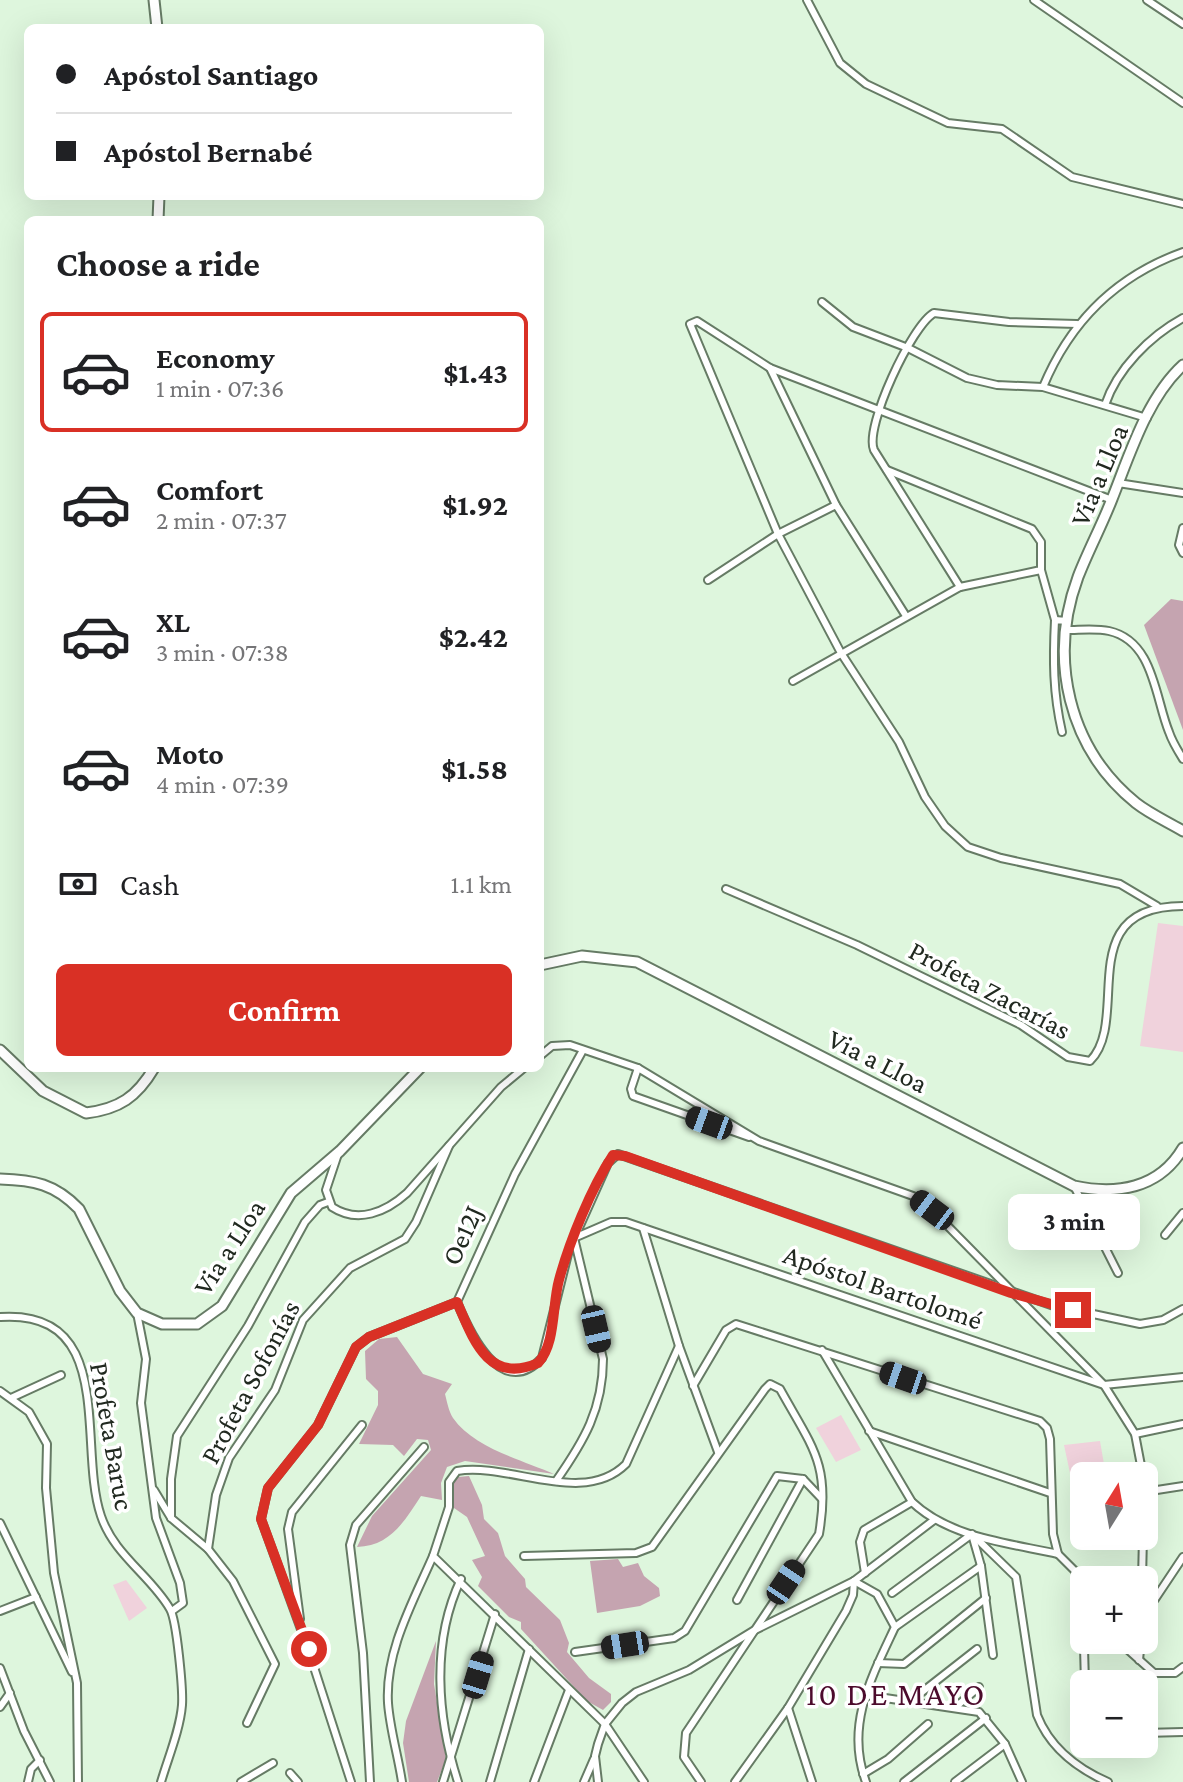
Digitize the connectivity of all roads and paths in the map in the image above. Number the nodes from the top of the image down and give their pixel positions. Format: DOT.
graph roads {
  1 [pos="154,0"];
  2 [pos="807,0"];
  3 [pos="1034,0"];
  4 [pos="1149,1"];
  5 [pos="157,24"];
  6 [pos="1183,24"];
  7 [pos="1183,103"];
  8 [pos="1183,204"];
  9 [pos="1183,252"];
  10 [pos="822,302"];
  11 [pos="1183,318"];
  12 [pos="1077,324"];
  13 [pos="908,348"];
  14 [pos="1183,365"];
  15 [pos="770,368"];
  16 [pos="1043,387"];
  17 [pos="1105,405"];
  18 [pos="879,407"];
  19 [pos="1147,418"];
  20 [pos="887,470"];
  21 [pos="1118,483"];
  22 [pos="1183,493"];
  23 [pos="1112,500"];
  24 [pos="836,505"];
  25 [pos="1183,528"];
  26 [pos="778,534"];
  27 [pos="1183,553"];
  28 [pos="1041,570"];
  29 [pos="708,580"];
  30 [pos="960,587"];
  31 [pos="906,616"];
  32 [pos="1055,620"];
  33 [pos="1066,625"];
  34 [pos="841,653"];
  35 [pos="793,681"];
  36 [pos="1062,732"];
  37 [pos="1183,759"];
  38 [pos="1183,831"];
  39 [pos="726,889"];
  40 [pos="1157,906"];
  41 [pos="1183,906"];
  42 [pos="544,964"];
  43 [pos="0,1050"];
  44 [pos="583,1050"];
  45 [pos="544,1053"];
  46 [pos="638,1068"];
  47 [pos="152,1072"];
  48 [pos="416,1072"];
  49 [pos="519,1072"];
  50 [pos="759,1141"];
  51 [pos="449,1146"];
  52 [pos="1183,1148"];
  53 [pos="340,1151"];
  54 [pos="0,1179"];
  55 [pos="1074,1186"];
  56 [pos="328,1202"];
  57 [pos="1183,1213"];
  58 [pos="643,1228"];
  59 [pos="1165,1235"];
  60 [pos="574,1238"];
  61 [pos="1118,1273"];
  62 [pos="1011,1293"];
  63 [pos="457,1302"];
  64 [pos="1183,1309"];
  65 [pos="137,1313"];
  66 [pos="0,1317"];
  67 [pos="679,1346"];
  68 [pos="822,1350"];
  69 [pos="61,1375"];
  70 [pos="1183,1377"];
  71 [pos="1104,1385"];
  72 [pos="693,1386"];
  73 [pos="0,1391"];
  74 [pos="11,1398"];
  75 [pos="1183,1424"];
  76 [pos="362,1425"];
  77 [pos="869,1431"];
  78 [pos="1135,1434"];
  79 [pos="424,1447"];
  80 [pos="718,1452"];
  81 [pos="1140,1462"];
  82 [pos="803,1479"];
  83 [pos="556,1481"];
  84 [pos="1183,1486"];
  85 [pos="152,1487"];
  86 [pos="1158,1489"];
  87 [pos="1050,1493"];
  88 [pos="824,1502"];
  89 [pos="912,1502"];
  90 [pos="171,1518"];
  91 [pos="934,1520"];
  92 [pos="0,1523"];
  93 [pos="972,1534"];
  94 [pos="208,1549"];
  95 [pos="1058,1554"];
  96 [pos="433,1556"];
  97 [pos="524,1556"];
  98 [pos="1183,1557"];
  99 [pos="981,1566"];
  100 [pos="1070,1566"];
  101 [pos="865,1573"];
  102 [pos="461,1579"];
  103 [pos="854,1581"];
  104 [pos="892,1593"];
  105 [pos="1158,1594"];
  106 [pos="36,1597"];
  107 [pos="986,1598"];
  108 [pos="737,1600"];
  109 [pos="0,1611"];
  110 [pos="172,1611"];
  111 [pos="495,1614"];
  112 [pos="895,1627"];
  113 [pos="753,1631"];
  114 [pos="302,1632"];
  115 [pos="529,1649"];
  116 [pos="977,1649"];
  117 [pos="575,1652"];
  118 [pos="1132,1654"];
  119 [pos="1140,1654"];
  120 [pos="993,1655"];
  121 [pos="1139,1660"];
  122 [pos="878,1663"];
  123 [pos="1183,1667"];
  124 [pos="0,1668"];
  125 [pos="77,1683"];
  126 [pos="979,1687"];
  127 [pos="569,1690"];
  128 [pos="10,1693"];
  129 [pos="865,1695"];
  130 [pos="908,1703"];
  131 [pos="957,1706"];
  132 [pos="0,1707"];
  133 [pos="788,1708"];
  134 [pos="986,1718"];
  135 [pos="247,1723"];
  136 [pos="605,1724"];
  137 [pos="928,1724"];
  138 [pos="1183,1732"];
  139 [pos="1158,1733"];
  140 [pos="1005,1744"];
  141 [pos="595,1756"];
  142 [pos="40,1760"];
  143 [pos="451,1761"];
  144 [pos="273,1763"];
  145 [pos="290,1773"];
  146 [pos="863,1774"];
  147 [pos="28,1782"];
  148 [pos="50,1782"];
  149 [pos="78,1782"];
  150 [pos="161,1782"];
  151 [pos="241,1782"];
  152 [pos="298,1782"];
  153 [pos="351,1782"];
  154 [pos="370,1782"];
  155 [pos="402,1782"];
  156 [pos="443,1782"];
  157 [pos="458,1782"];
  158 [pos="490,1782"];
  159 [pos="534,1782"];
  160 [pos="584,1782"];
  161 [pos="598,1782"];
  162 [pos="644,1782"];
  163 [pos="701,1782"];
  164 [pos="735,1782"];
  165 [pos="812,1782"];
  166 [pos="866,1782"];
  167 [pos="904,1782"];
  168 [pos="955,1782"];
  169 [pos="1022,1782"];
  170 [pos="1108,1782"];
  1 -- 5 [label="street"];
  2 -- 8 [label="street"];
  3 -- 7 [label="street"];
  4 -- 6 [label="street"];
  9 -- 12 [label="street"];
  10 -- 13 [label="street"];
  11 -- 17 [label="street"];
  12 -- 13 [label="street"];
  12 -- 16 [label="street"];
  13 -- 16 [label="street"];
  13 -- 18 [label="street"];
  14 -- 19 [label="street, Via a Lloa"];
  15 -- 18 [label="street"];
  15 -- 24 [label="street"];
  15 -- 26 [label="street"];
  16 -- 17 [label="street"];
  17 -- 19 [label="street"];
  18 -- 20 [label="street"];
  18 -- 23 [label="street"];
  19 -- 21 [label="street, Via a Lloa"];
  20 -- 28 [label="street"];
  20 -- 30 [label="street"];
  21 -- 22 [label="street"];
  21 -- 23 [label="street, Via a Lloa"];
  23 -- 33 [label="street, Via a Lloa"];
  24 -- 26 [label="street"];
  24 -- 31 [label="street"];
  25 -- 27 [label="street"];
  26 -- 29 [label="street"];
  26 -- 34 [label="street"];
  28 -- 30 [label="street"];
  28 -- 32 [label="street"];
  30 -- 31 [label="street"];
  31 -- 34 [label="street"];
  32 -- 33 [label="street"];
  32 -- 36 [label="street"];
  33 -- 37 [label="street"];
  33 -- 38 [label="street, Via a Lloa"];
  34 -- 35 [label="street"];
  34 -- 40 [label="street"];
  39 -- 40 [label="street, Profeta Zacarías"];
  40 -- 41 [label="street"];
  42 -- 55 [label="street, Via a Lloa"];
  43 -- 47 [label="street"];
  44 -- 45 [label="street"];
  44 -- 46 [label="street"];
  44 -- 63 [label="street, Oe12J"];
  46 -- 50 [label="street"];
  46 -- 50 [label="street"];
  48 -- 53 [label="street, Via a Lloa"];
  49 -- 51 [label="street"];
  50 -- 62 [label="street"];
  51 -- 56 [label="street"];
  51 -- 94 [label="street, Profeta Sofonías"];
  52 -- 55 [label="street, Via a Lloa"];
  53 -- 56 [label="street"];
  53 -- 65 [label="street, Via a Lloa"];
  54 -- 65 [label="street"];
  55 -- 61 [label="street"];
  56 -- 90 [label="street"];
  57 -- 59 [label="street"];
  58 -- 60 [label="street, Apóstol Bartolomé"];
  58 -- 67 [label="street"];
  58 -- 71 [label="street, Apóstol Bartolomé"];
  60 -- 62 [label="street"];
  60 -- 63 [label="street, Oe12J"];
  60 -- 83 [label="street"];
  62 -- 64 [label="street"];
  62 -- 71 [label="street"];
  63 -- 114 [label="street"];
  65 -- 85 [label="street"];
  66 -- 110 [label="street, Profeta Baruc"];
  67 -- 72 [label="street"];
  67 -- 83 [label="street"];
  68 -- 72 [label="street"];
  68 -- 77 [label="street"];
  68 -- 87 [label="street"];
  69 -- 74 [label="street"];
  70 -- 71 [label="street, Apóstol Bartolomé"];
  71 -- 78 [label="street"];
  72 -- 80 [label="street"];
  73 -- 74 [label="street"];
  74 -- 125 [label="street"];
  75 -- 78 [label="street"];
  76 -- 114 [label="street"];
  77 -- 87 [label="street"];
  77 -- 89 [label="street"];
  78 -- 81 [label="street"];
  79 -- 154 [label="street"];
  80 -- 88 [label="street"];
  80 -- 97 [label="street"];
  82 -- 88 [label="street"];
  82 -- 108 [label="street"];
  82 -- 117 [label="street"];
  83 -- 96 [label="street"];
  84 -- 86 [label="street"];
  85 -- 90 [label="street"];
  85 -- 110 [label="street"];
  87 -- 95 [label="street"];
  88 -- 113 [label="street"];
  89 -- 91 [label="street"];
  89 -- 101 [label="street"];
  90 -- 94 [label="street"];
  91 -- 93 [label="street"];
  91 -- 101 [label="street"];
  92 -- 106 [label="street"];
  93 -- 95 [label="street"];
  93 -- 99 [label="street"];
  93 -- 104 [label="street"];
  93 -- 170 [label="street"];
  94 -- 135 [label="street"];
  95 -- 100 [label="street"];
  96 -- 102 [label="street"];
  96 -- 155 [label="street"];
  98 -- 105 [label="street"];
  99 -- 107 [label="street"];
  99 -- 112 [label="street"];
  101 -- 103 [label="street"];
  102 -- 111 [label="street"];
  102 -- 143 [label="street"];
  103 -- 112 [label="street"];
  103 -- 113 [label="street"];
  103 -- 133 [label="street"];
  106 -- 109 [label="street"];
  106 -- 125 [label="street"];
  107 -- 120 [label="street"];
  107 -- 122 [label="street"];
  110 -- 150 [label="street"];
  111 -- 115 [label="street"];
  111 -- 143 [label="street"];
  112 -- 122 [label="street"];
  113 -- 136 [label="street"];
  113 -- 163 [label="street"];
  114 -- 153 [label="street"];
  115 -- 127 [label="street"];
  115 -- 158 [label="street"];
  116 -- 130 [label="street"];
  118 -- 121 [label="street"];
  119 -- 121 [label="street"];
  121 -- 123 [label="street"];
  122 -- 129 [label="street"];
  124 -- 128 [label="street"];
  125 -- 149 [label="street"];
  126 -- 131 [label="street"];
  127 -- 136 [label="street"];
  127 -- 159 [label="street"];
  128 -- 132 [label="street"];
  128 -- 142 [label="street"];
  129 -- 130 [label="street"];
  129 -- 146 [label="street"];
  130 -- 131 [label="street"];
  131 -- 134 [label="street"];
  133 -- 164 [label="street"];
  133 -- 165 [label="street"];
  134 -- 140 [label="street"];
  134 -- 167 [label="street"];
  136 -- 141 [label="street"];
  136 -- 162 [label="street"];
  137 -- 146 [label="street"];
  138 -- 139 [label="street"];
  140 -- 168 [label="street"];
  140 -- 169 [label="street"];
  141 -- 160 [label="street"];
  141 -- 161 [label="street"];
  142 -- 147 [label="street"];
  142 -- 148 [label="street"];
  143 -- 156 [label="street"];
  143 -- 157 [label="street"];
  144 -- 151 [label="street"];
  145 -- 152 [label="street"];
  146 -- 166 [label="street"];
}
